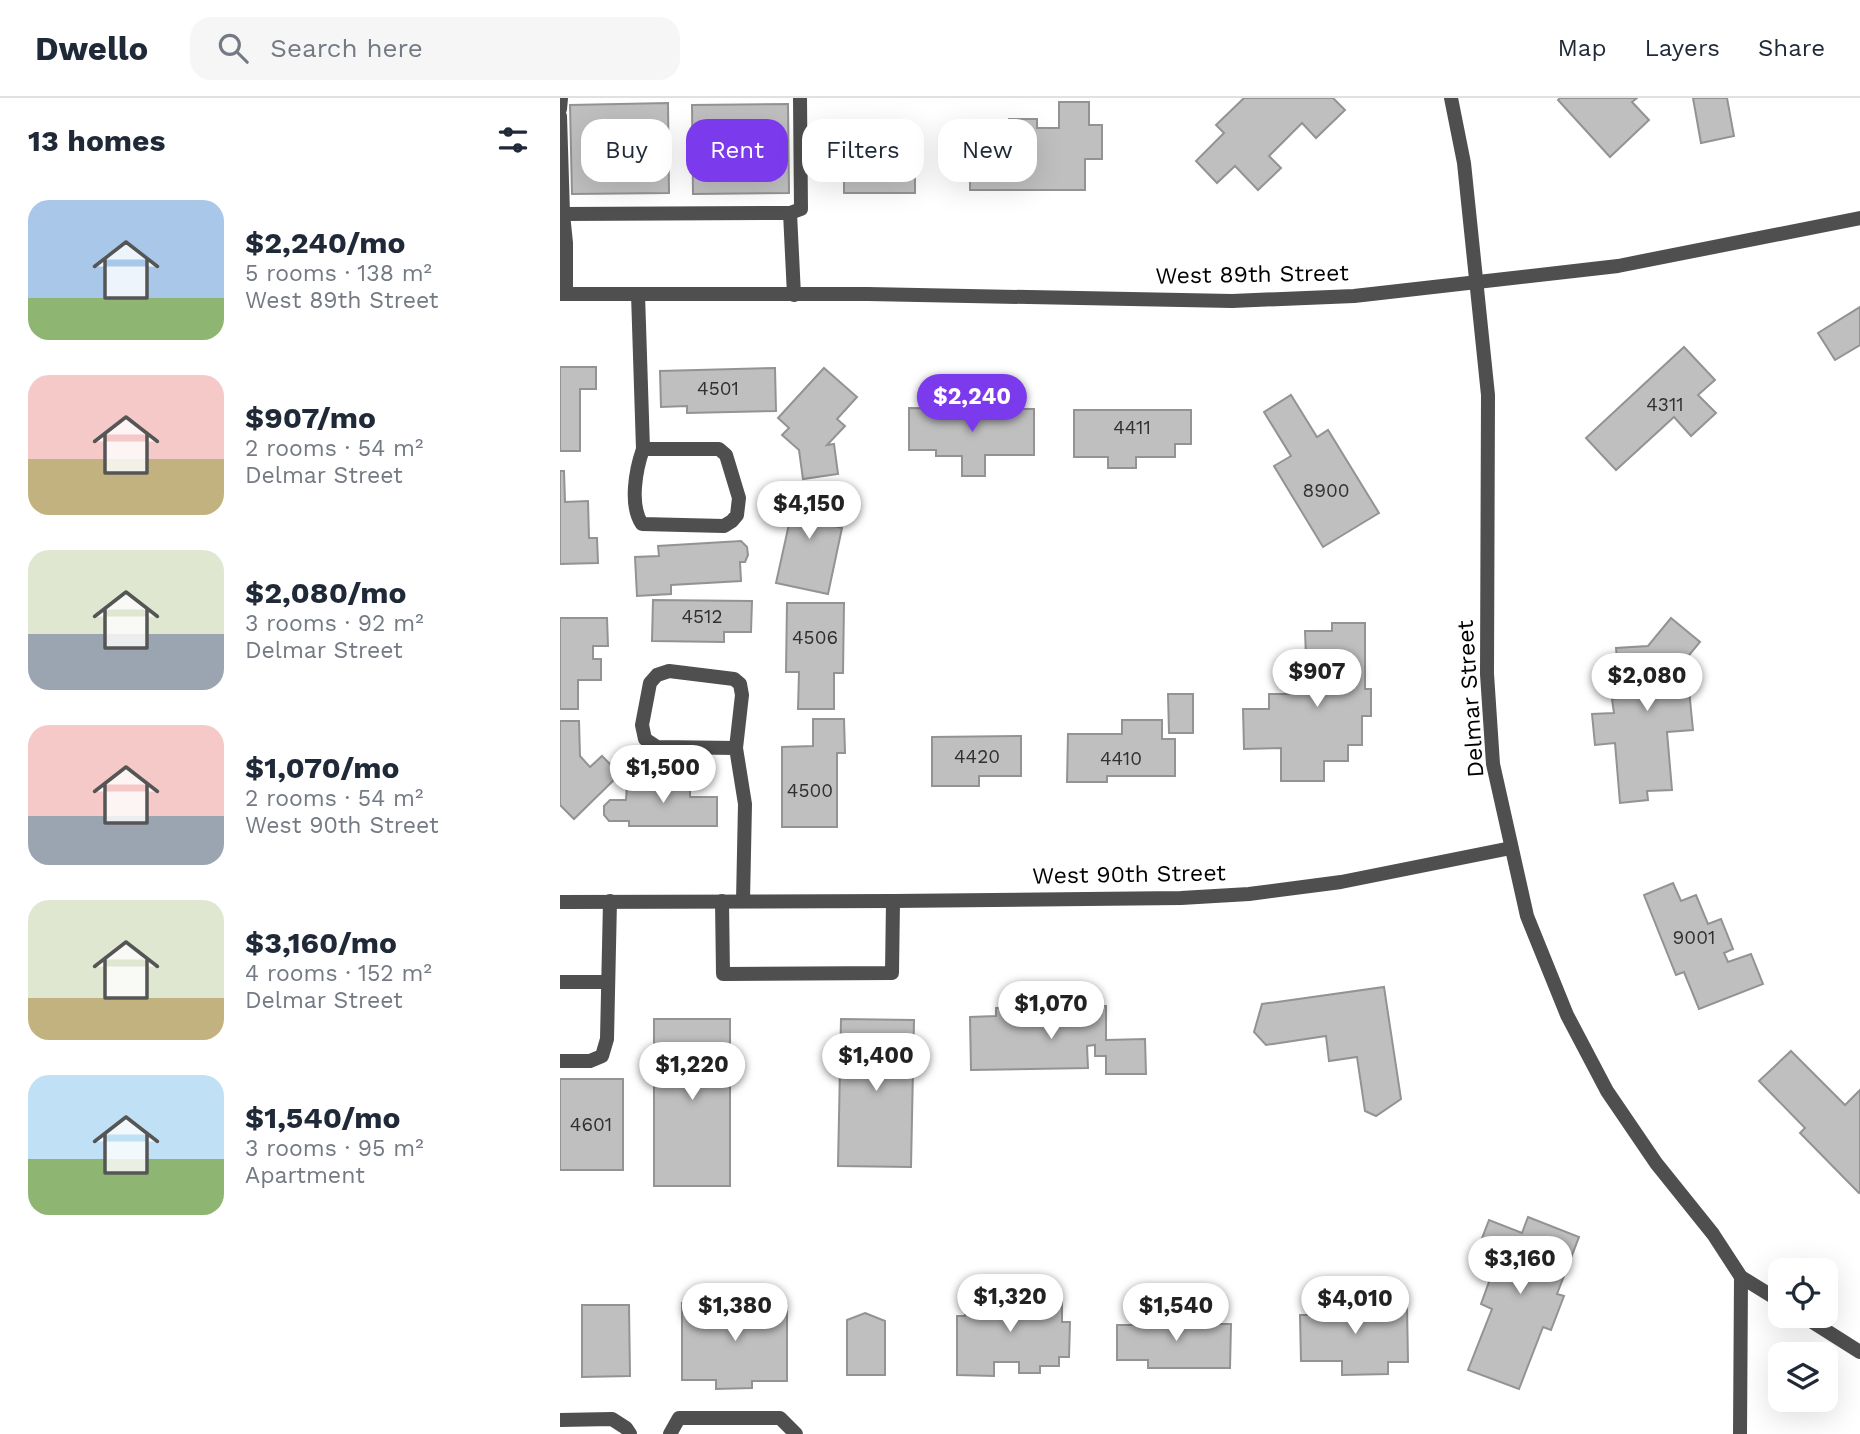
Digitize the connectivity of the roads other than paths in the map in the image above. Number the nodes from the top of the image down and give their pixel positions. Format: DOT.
graph roads {
  1 [pos="561,98"];
  2 [pos="800,98"];
  3 [pos="1451,98"];
  4 [pos="560,109"];
  5 [pos="560,116"];
  6 [pos="790,213"];
  7 [pos="562,214"];
  8 [pos="1860,218"];
  9 [pos="1477,282"];
  10 [pos="563,294"];
  11 [pos="638,294"];
  12 [pos="794,295"];
  13 [pos="643,449"];
  14 [pos="736,748"];
  15 [pos="1511,848"];
  16 [pos="610,901"];
  17 [pos="722,901"];
  18 [pos="743,901"];
  19 [pos="893,901"];
  20 [pos="560,902"];
  21 [pos="560,982"];
  22 [pos="608,982"];
  23 [pos="560,1061"];
  24 [pos="1741,1277"];
  25 [pos="1768,1294"];
  26 [pos="1821,1328"];
  27 [pos="1860,1352"];
  28 [pos="560,1420"];
  29 [pos="630,1434"];
  30 [pos="670,1434"];
  31 [pos="796,1434"];
  32 [pos="1740,1434"];
  1 -- 4 [label="street"];
  2 -- 6 [label="street"];
  3 -- 9 [label="street, Delmar Street"];
  5 -- 7 [label="street"];
  6 -- 7 [label="street"];
  6 -- 12 [label="street"];
  7 -- 10 [label="street"];
  8 -- 9 [label="street, West 89th Street"];
  9 -- 12 [label="street, West 89th Street"];
  9 -- 15 [label="street, Delmar Street"];
  10 -- 11 [label="street, West 89th Street"];
  11 -- 12 [label="street, West 89th Street"];
  11 -- 13 [label="street"];
  13 -- 13 [label="street"];
  14 -- 14 [label="street"];
  14 -- 18 [label="street"];
  15 -- 19 [label="street, West 90th Street"];
  15 -- 24 [label="street, Delmar Street"];
  16 -- 17 [label="street, West 90th Street"];
  16 -- 20 [label="street, West 90th Street"];
  16 -- 22 [label="street"];
  17 -- 18 [label="street, West 90th Street"];
  17 -- 19 [label="street"];
  18 -- 19 [label="street, West 90th Street"];
  21 -- 22 [label="street"];
  22 -- 23 [label="street"];
  24 -- 25 [label="street, Delmar Street"];
  24 -- 32 [label="street"];
  26 -- 27 [label="street"];
  28 -- 29 [label="street"];
  30 -- 31 [label="street"];
}
